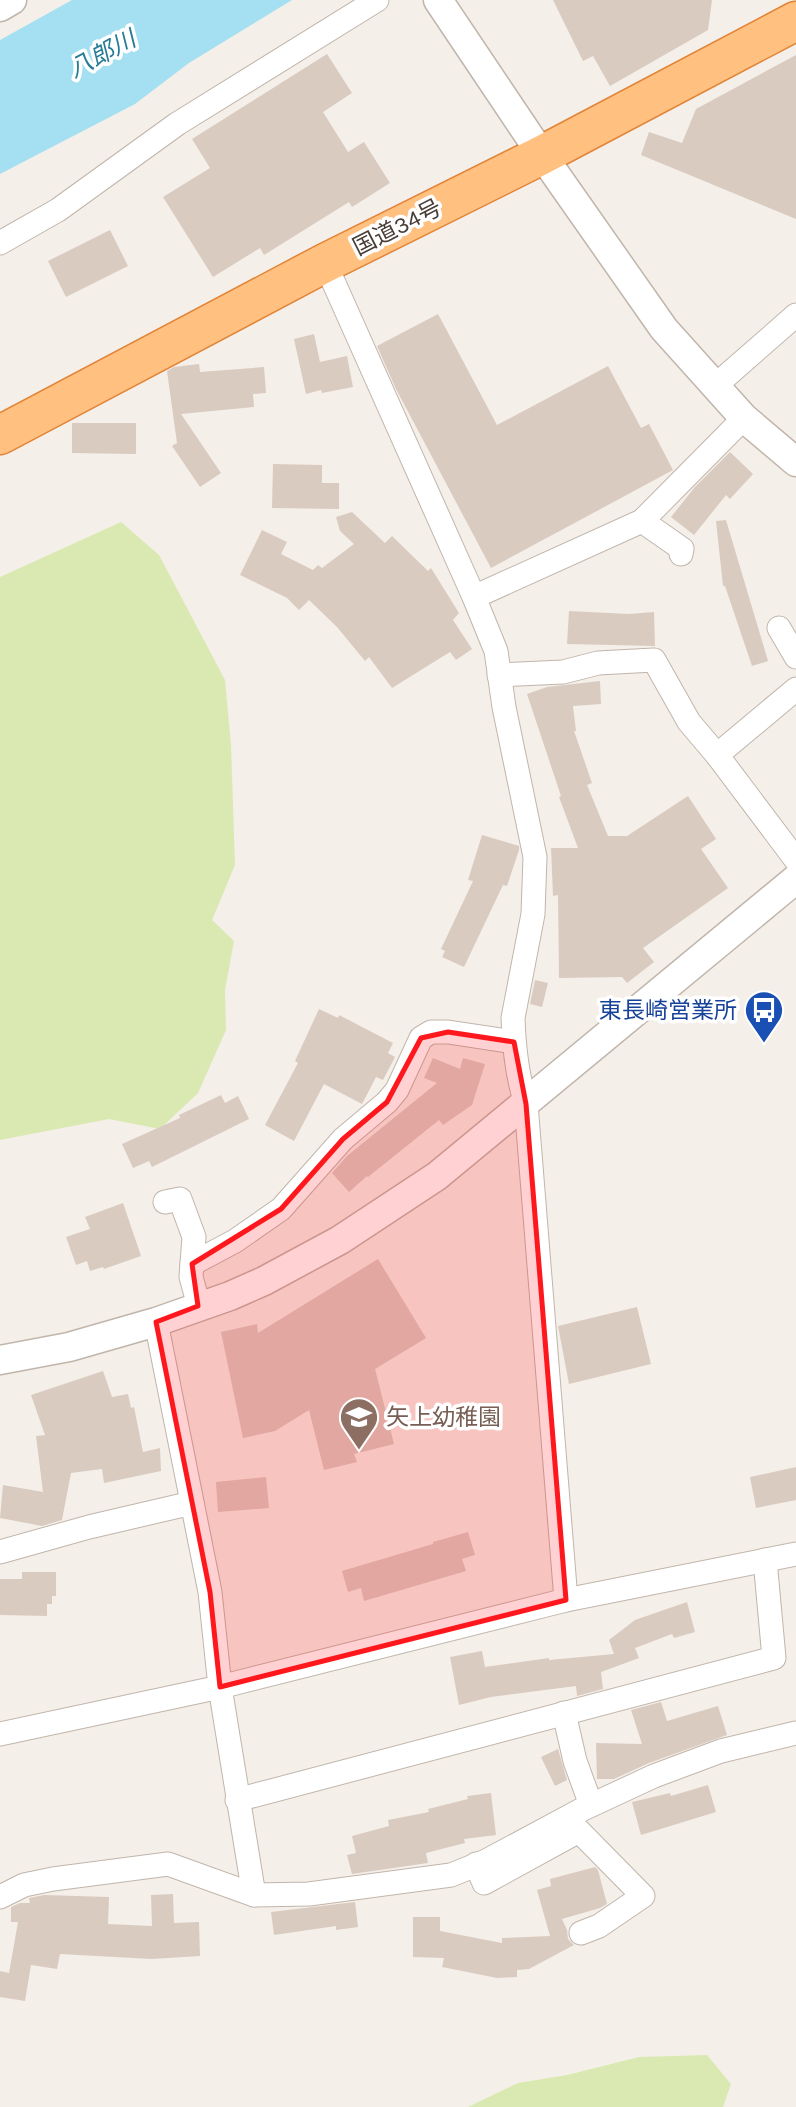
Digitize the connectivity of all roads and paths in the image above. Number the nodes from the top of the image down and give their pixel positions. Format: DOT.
graph roads {
  1 [pos="12,0"];
  2 [pos="377,0"];
  3 [pos="438,0"];
  4 [pos="0,7"];
  5 [pos="796,21"];
  6 [pos="542,155"];
  7 [pos="0,243"];
  8 [pos="325,263"];
  9 [pos="796,315"];
  10 [pos="716,385"];
  11 [pos="744,418"];
  12 [pos="0,435"];
  13 [pos="796,462"];
  14 [pos="642,521"];
  15 [pos="681,554"];
  16 [pos="474,597"];
  17 [pos="779,628"];
  18 [pos="796,657"];
  19 [pos="499,675"];
  20 [pos="796,689"];
  21 [pos="717,755"];
  22 [pos="796,860"];
  23 [pos="796,879"];
  24 [pos="514,1042"];
  25 [pos="526,1104"];
  26 [pos="165,1202"];
  27 [pos="192,1264"];
  28 [pos="198,1306"];
  29 [pos="156,1322"];
  30 [pos="0,1360"];
  31 [pos="192,1503"];
  32 [pos="0,1552"];
  33 [pos="796,1554"];
  34 [pos="765,1560"];
  35 [pos="566,1600"];
  36 [pos="220,1688"];
  37 [pos="564,1713"];
  38 [pos="796,1733"];
  39 [pos="0,1734"];
  40 [pos="237,1800"];
  41 [pos="592,1805"];
  42 [pos="476,1864"];
  43 [pos="254,1895"];
  44 [pos="0,1897"];
  45 [pos="581,1933"];
  1 -- 4 [label="street"];
  2 -- 7 [label="street"];
  3 -- 6 [label="street"];
  5 -- 6 [label="highway, 国道34号"];
  6 -- 8 [label="highway, 国道34号"];
  6 -- 10 [label="street"];
  8 -- 12 [label="highway, 国道34号"];
  8 -- 16 [label="street"];
  9 -- 10 [label="street"];
  10 -- 11 [label="street"];
  11 -- 13 [label="street"];
  11 -- 14 [label="street"];
  14 -- 15 [label="street"];
  14 -- 16 [label="street"];
  16 -- 19 [label="street"];
  17 -- 18 [label="street"];
  19 -- 21 [label="street"];
  19 -- 24 [label="street"];
  20 -- 21 [label="street"];
  21 -- 22 [label="street"];
  23 -- 25 [label="street"];
  24 -- 25 [label="street"];
  24 -- 27 [label="street"];
  25 -- 28 [label="street"];
  25 -- 35 [label="street"];
  26 -- 27 [label="street"];
  27 -- 28 [label="street"];
  28 -- 29 [label="street"];
  29 -- 30 [label="street"];
  29 -- 31 [label="street"];
  31 -- 32 [label="street"];
  31 -- 36 [label="street"];
  33 -- 34 [label="street"];
  34 -- 35 [label="street"];
  34 -- 37 [label="street"];
  35 -- 36 [label="street"];
  36 -- 39 [label="street"];
  36 -- 40 [label="street"];
  37 -- 40 [label="street"];
  37 -- 41 [label="street"];
  38 -- 41 [label="street"];
  40 -- 43 [label="street"];
  41 -- 42 [label="street"];
  42 -- 43 [label="street"];
  42 -- 45 [label="street"];
  43 -- 44 [label="street"];
}
